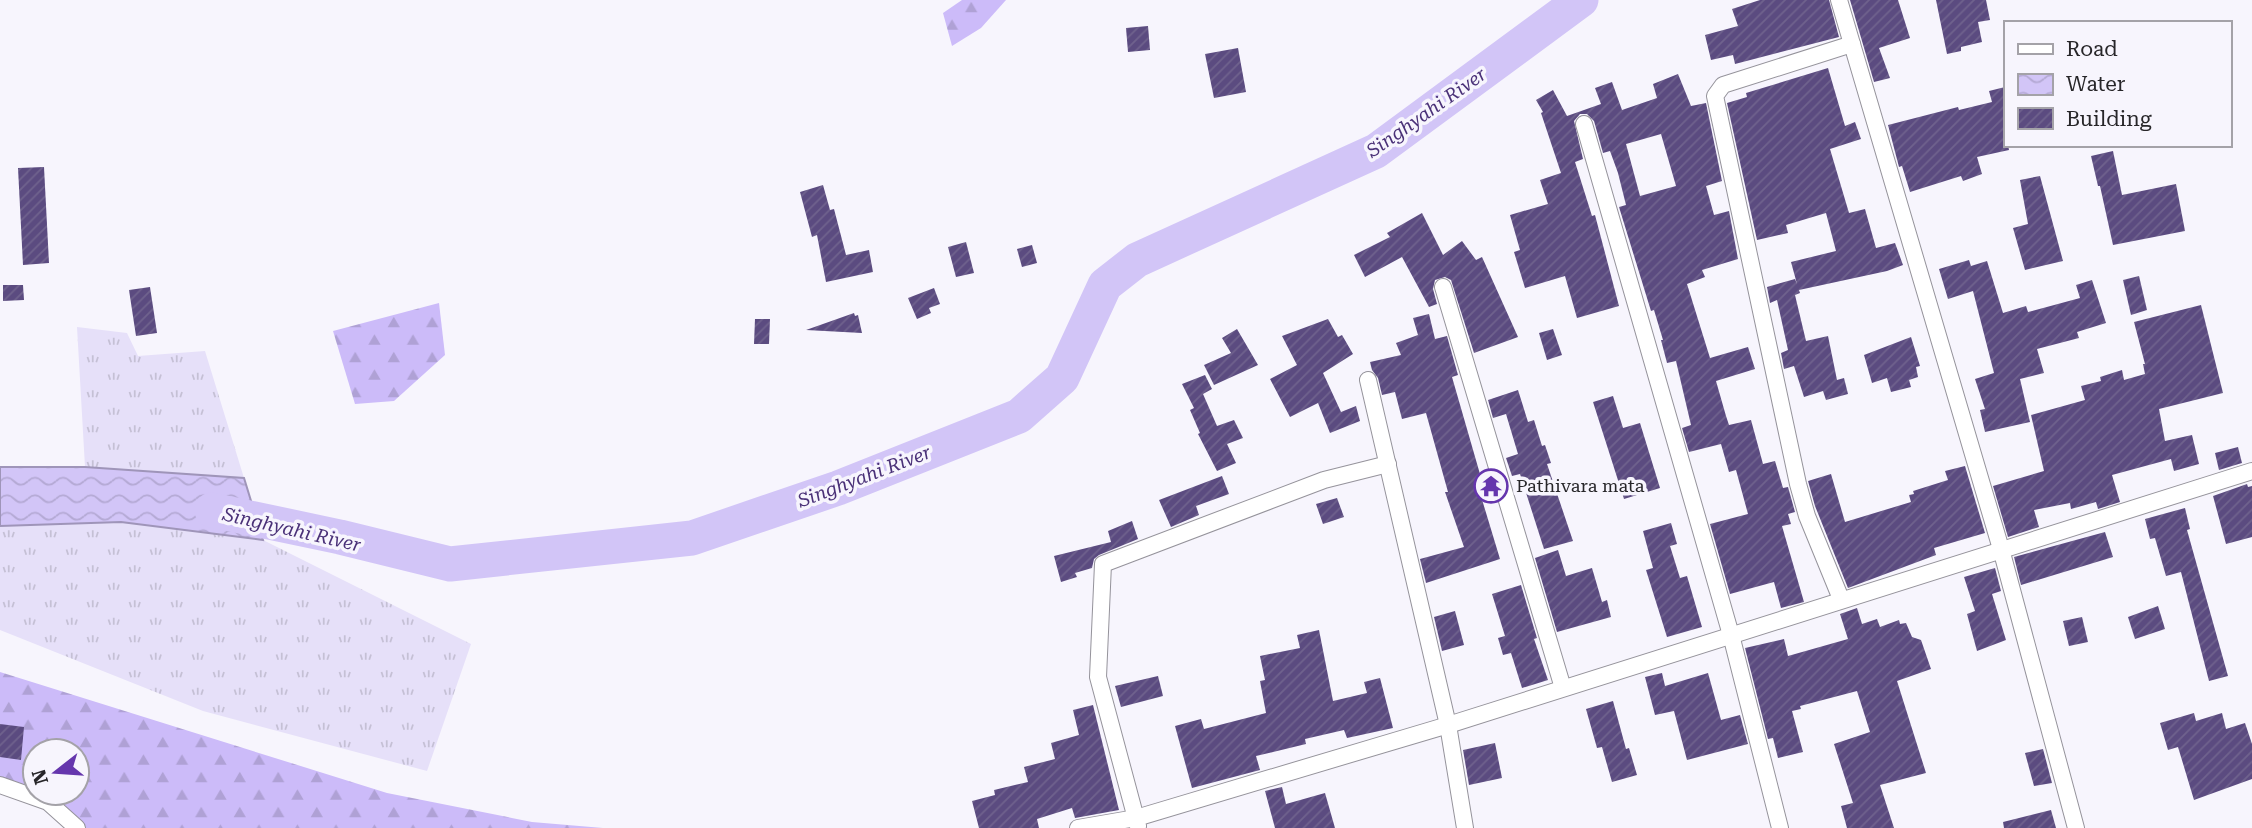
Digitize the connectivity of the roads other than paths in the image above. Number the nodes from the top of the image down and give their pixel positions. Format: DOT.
graph roads {
  1 [pos="1839,0"];
  2 [pos="1852,44"];
  3 [pos="1584,124"];
  4 [pos="1443,287"];
  5 [pos="1368,380"];
  6 [pos="1388,464"];
  7 [pos="2252,471"];
  8 [pos="2000,549"];
  9 [pos="1841,600"];
  10 [pos="1731,635"];
  11 [pos="1563,688"];
  12 [pos="1448,725"];
  13 [pos="0,785"];
  14 [pos="1138,823"];
  15 [pos="77,828"];
  16 [pos="1078,828"];
  17 [pos="1465,828"];
  18 [pos="1780,828"];
  19 [pos="2076,828"];
  1 -- 2 [label="street"];
  2 -- 8 [label="street"];
  2 -- 9 [label="street"];
  3 -- 10 [label="street"];
  4 -- 11 [label="street"];
  5 -- 6 [label="street"];
  6 -- 12 [label="street"];
  6 -- 14 [label="street"];
  7 -- 8 [label="street"];
  8 -- 9 [label="street"];
  8 -- 19 [label="street"];
  9 -- 10 [label="street"];
  10 -- 11 [label="street"];
  10 -- 18 [label="street"];
  11 -- 12 [label="street"];
  12 -- 14 [label="street"];
  12 -- 17 [label="street"];
  13 -- 15 [label="street"];
  14 -- 16 [label="street"];
}
